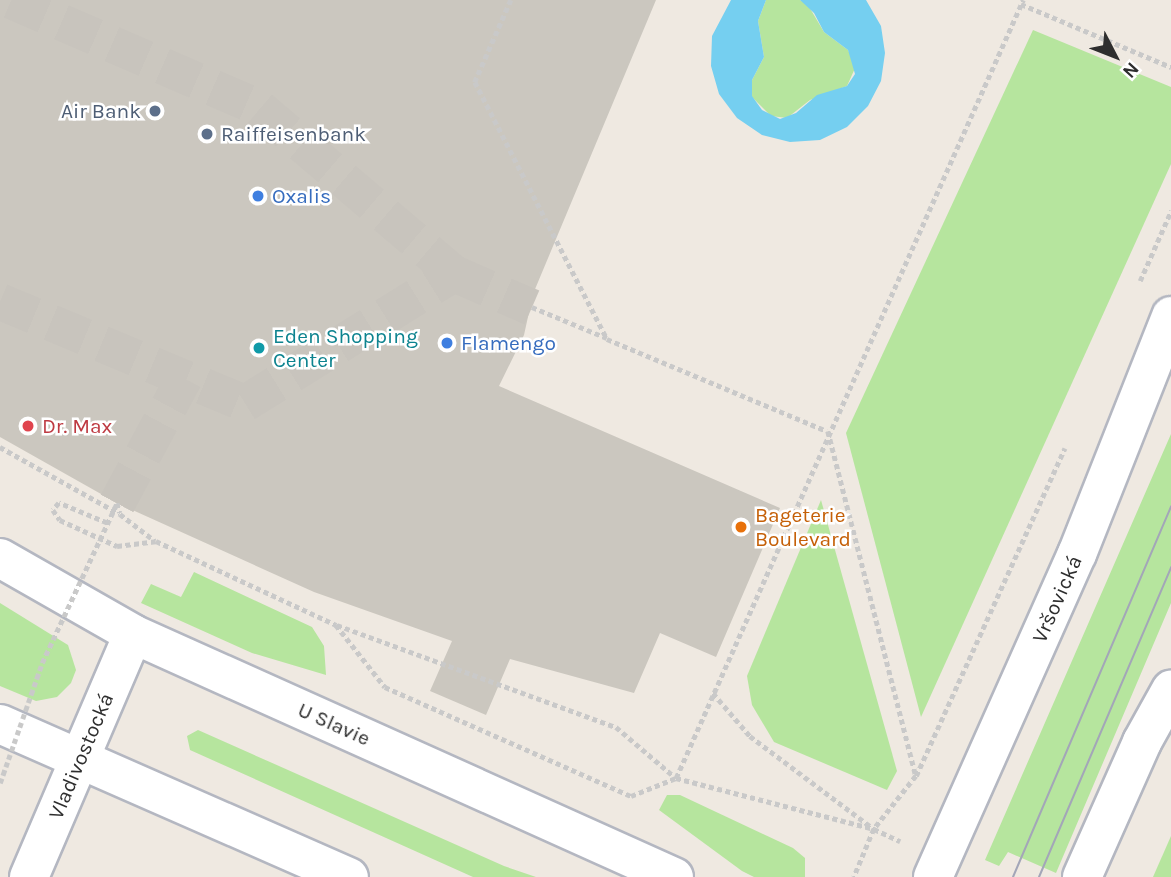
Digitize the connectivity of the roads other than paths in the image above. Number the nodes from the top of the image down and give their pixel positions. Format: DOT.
graph roads {
  1 [pos="1171,316"];
  2 [pos="0,558"];
  3 [pos="133,634"];
  4 [pos="1171,690"];
  5 [pos="0,724"];
  6 [pos="79,760"];
  7 [pos="29,877"];
  8 [pos="349,877"];
  9 [pos="674,877"];
  10 [pos="933,877"];
  11 [pos="1083,877"];
  1 -- 10 [label="main road, Vršovická"];
  2 -- 3 [label="main road, U Slavie"];
  3 -- 6 [label="main road, Vladivostocká"];
  3 -- 9 [label="main road, U Slavie"];
  4 -- 11 [label="main road"];
  5 -- 6 [label="main road"];
  6 -- 7 [label="main road, Vladivostocká"];
  6 -- 8 [label="main road"];
}
